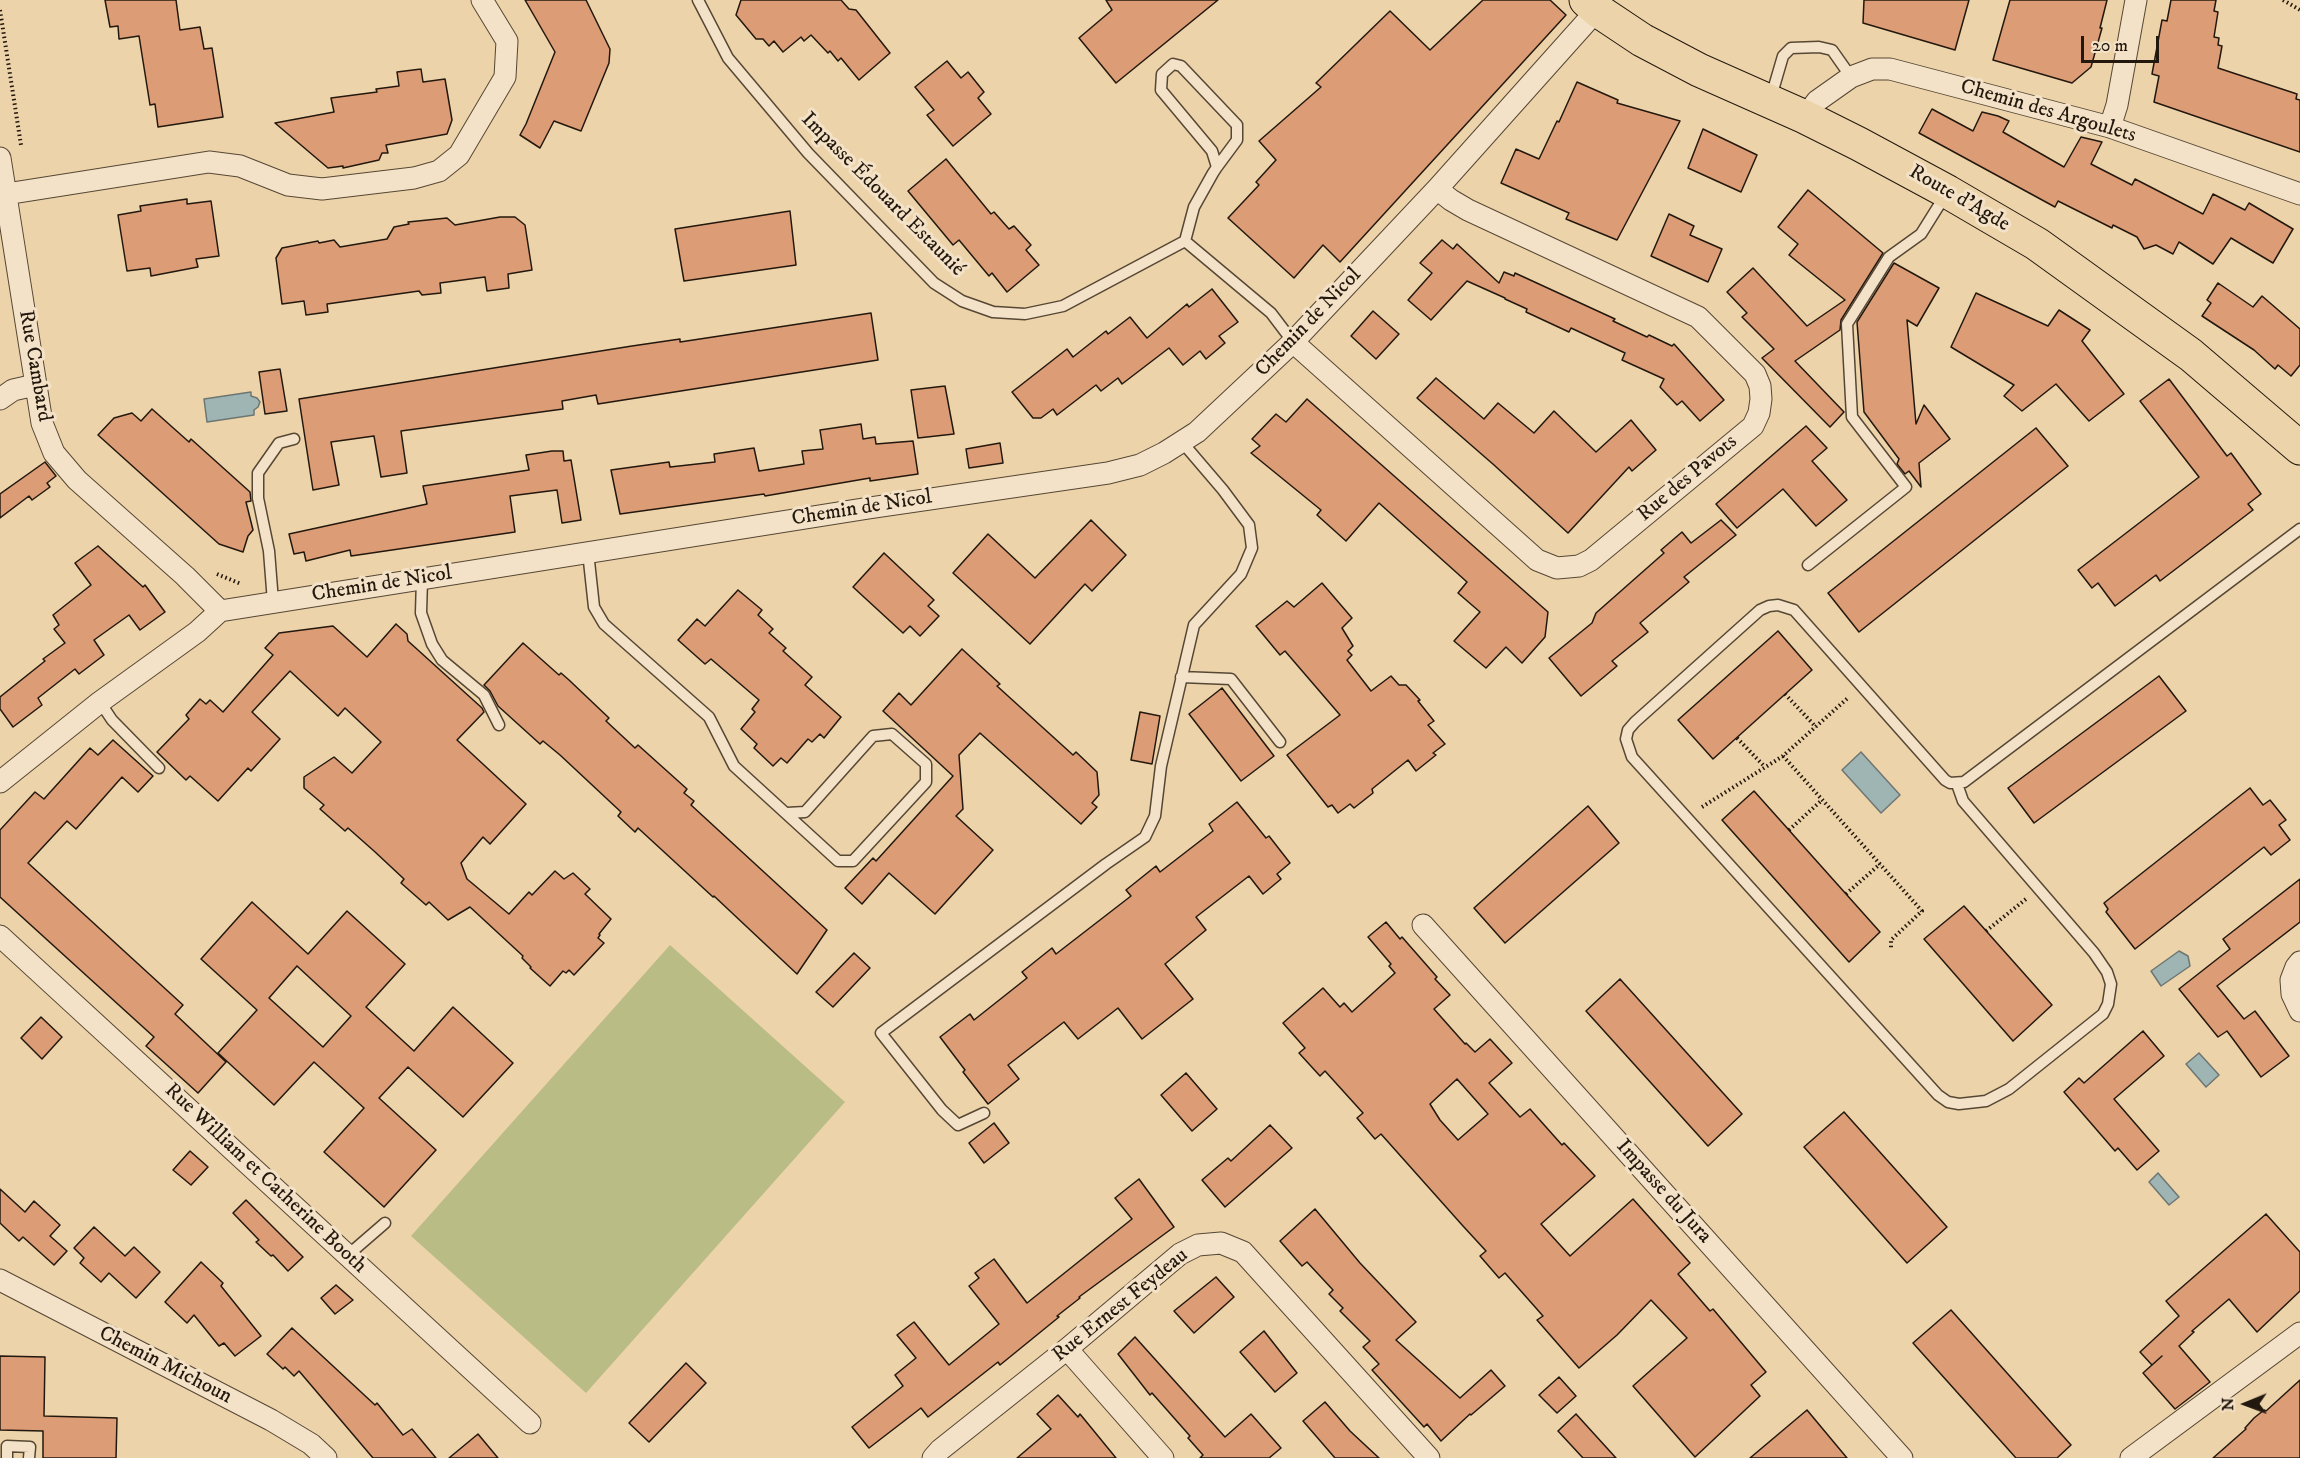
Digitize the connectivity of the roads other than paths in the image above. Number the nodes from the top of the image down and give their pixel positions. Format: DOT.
graph roads {
  1 [pos="482,0"];
  2 [pos="698,0"];
  3 [pos="2136,0"];
  4 [pos="1591,5"];
  5 [pos="1851,77"];
  6 [pos="1770,101"];
  7 [pos="1805,117"];
  8 [pos="2110,127"];
  9 [pos="0,159"];
  10 [pos="1217,167"];
  11 [pos="1437,189"];
  12 [pos="1948,192"];
  13 [pos="6,194"];
  14 [pos="2300,194"];
  15 [pos="1185,241"];
  16 [pos="1293,342"];
  17 [pos="35,385"];
  18 [pos="0,399"];
  19 [pos="294,439"];
  20 [pos="1182,442"];
  21 [pos="2300,448"];
  22 [pos="2300,529"];
  23 [pos="588,552"];
  24 [pos="1808,565"];
  25 [pos="422,579"];
  26 [pos="272,595"];
  27 [pos="220,611"];
  28 [pos="1181,677"];
  29 [pos="100,702"];
  30 [pos="499,725"];
  31 [pos="1280,742"];
  32 [pos="159,768"];
  33 [pos="0,782"];
  34 [pos="1957,784"];
  35 [pos="787,813"];
  36 [pos="1423,925"];
  37 [pos="0,936"];
  38 [pos="2300,962"];
  39 [pos="2300,1011"];
  40 [pos="984,1113"];
  41 [pos="385,1222"];
  42 [pos="348,1255"];
  43 [pos="0,1280"];
  44 [pos="2300,1333"];
  45 [pos="1067,1349"];
  46 [pos="530,1423"];
  47 [pos="2140,1456"];
  48 [pos="7,1458"];
  49 [pos="29,1458"];
  50 [pos="326,1458"];
  51 [pos="933,1458"];
  52 [pos="1163,1458"];
  53 [pos="1429,1458"];
  54 [pos="1902,1458"];
  1 -- 13 [label="street"];
  2 -- 15 [label="lane, Impasse Édouard Estaunié"];
  3 -- 8 [label="street"];
  4 -- 6 [label="main road, Route d'Agde"];
  4 -- 11 [label="street, Chemin de Nicol"];
  5 -- 6 [label="lane"];
  5 -- 7 [label="street, Chemin des Argoulets"];
  5 -- 8 [label="street, Chemin des Argoulets"];
  6 -- 7 [label="main road, Route d'Agde"];
  7 -- 12 [label="main road, Route d'Agde"];
  8 -- 14 [label="street, Chemin des Argoulets"];
  9 -- 13 [label="street, Rue Cambard"];
  10 -- 10 [label="lane"];
  10 -- 15 [label="lane"];
  11 -- 16 [label="street, Chemin de Nicol"];
  11 -- 16 [label="street, Rue des Pavots"];
  12 -- 21 [label="main road, Route d'Agde"];
  12 -- 24 [label="lane"];
  13 -- 17 [label="street, Rue Cambard"];
  15 -- 16 [label="lane"];
  16 -- 20 [label="street, Chemin de Nicol"];
  17 -- 18 [label="street"];
  17 -- 27 [label="street, Rue Cambard"];
  19 -- 26 [label="lane"];
  20 -- 23 [label="street, Chemin de Nicol"];
  20 -- 28 [label="lane"];
  22 -- 34 [label="lane"];
  23 -- 25 [label="street, Chemin de Nicol"];
  23 -- 35 [label="lane"];
  25 -- 26 [label="street, Chemin de Nicol"];
  25 -- 30 [label="lane"];
  26 -- 27 [label="street, Chemin de Nicol"];
  27 -- 29 [label="street"];
  28 -- 31 [label="lane"];
  28 -- 40 [label="lane"];
  29 -- 32 [label="lane"];
  29 -- 33 [label="street"];
  34 -- 34 [label="lane"];
  35 -- 35 [label="lane"];
  36 -- 54 [label="street, Impasse du Jura"];
  37 -- 42 [label="street, Rue William et Catherine Booth"];
  38 -- 39 [label="street"];
  41 -- 42 [label="lane"];
  42 -- 46 [label="street, Rue William et Catherine Booth"];
  43 -- 50 [label="street, Chemin Michoun"];
  44 -- 47 [label="street"];
  45 -- 51 [label="street, Rue Ernest Feydeau"];
  45 -- 52 [label="street"];
  45 -- 53 [label="street, Rue Ernest Feydeau"];
  48 -- 49 [label="lane"];
}
